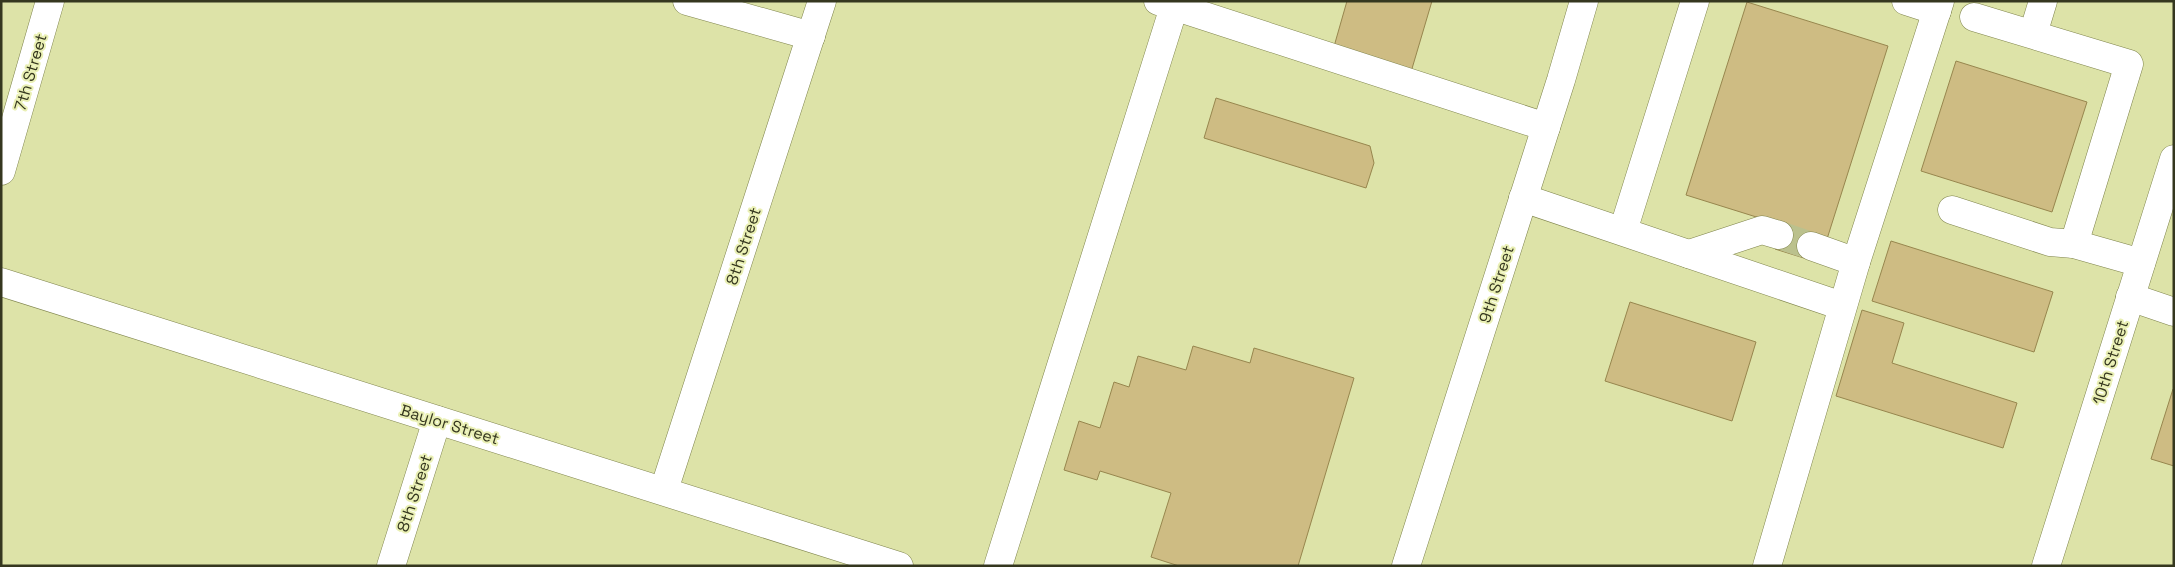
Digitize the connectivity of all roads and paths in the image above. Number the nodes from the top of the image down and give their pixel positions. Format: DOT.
graph roads {
  1 [pos="50,1"];
  2 [pos="687,1"];
  3 [pos="822,1"];
  4 [pos="1584,1"];
  5 [pos="1696,1"];
  6 [pos="1906,1"];
  7 [pos="2043,1"];
  8 [pos="1166,4"];
  9 [pos="1938,6"];
  10 [pos="1974,17"];
  11 [pos="2033,34"];
  12 [pos="811,36"];
  13 [pos="1546,127"];
  14 [pos="2174,159"];
  15 [pos="1,171"];
  16 [pos="1523,198"];
  17 [pos="1952,210"];
  18 [pos="1623,231"];
  19 [pos="1779,235"];
  20 [pos="2074,244"];
  21 [pos="1811,246"];
  22 [pos="1690,254"];
  23 [pos="1856,262"];
  24 [pos="2141,263"];
  25 [pos="1,282"];
  26 [pos="2130,298"];
  27 [pos="1842,306"];
  28 [pos="2174,312"];
  29 [pos="437,420"];
  30 [pos="664,490"];
  31 [pos="893,565"];
  32 [pos="391,566"];
  33 [pos="998,566"];
  34 [pos="1406,566"];
  35 [pos="1767,566"];
  36 [pos="2046,566"];
  1 -- 15 [label="street, 7th Street"];
  2 -- 12 [label="street"];
  3 -- 12 [label="street, 8th Street"];
  4 -- 13 [label="street, 9th Street"];
  5 -- 18 [label="street"];
  6 -- 9 [label="street"];
  7 -- 11 [label="street"];
  8 -- 13 [label="street"];
  8 -- 33 [label="street"];
  9 -- 23 [label="street"];
  10 -- 11 [label="street"];
  11 -- 20 [label="street"];
  12 -- 30 [label="street, 8th Street"];
  13 -- 16 [label="street, 9th Street"];
  14 -- 24 [label="street, 10th Street"];
  16 -- 18 [label="street"];
  16 -- 34 [label="street, 9th Street"];
  17 -- 20 [label="street"];
  18 -- 22 [label="street"];
  19 -- 22 [label="street"];
  20 -- 24 [label="street"];
  21 -- 23 [label="street"];
  22 -- 27 [label="street"];
  23 -- 27 [label="street"];
  24 -- 26 [label="street, 10th Street"];
  25 -- 29 [label="street, Baylor Street"];
  26 -- 28 [label="street"];
  26 -- 36 [label="street, 10th Street"];
  27 -- 35 [label="street"];
  29 -- 30 [label="street, Baylor Street"];
  29 -- 32 [label="street, 8th Street"];
  30 -- 31 [label="street, Baylor Street"];
}
